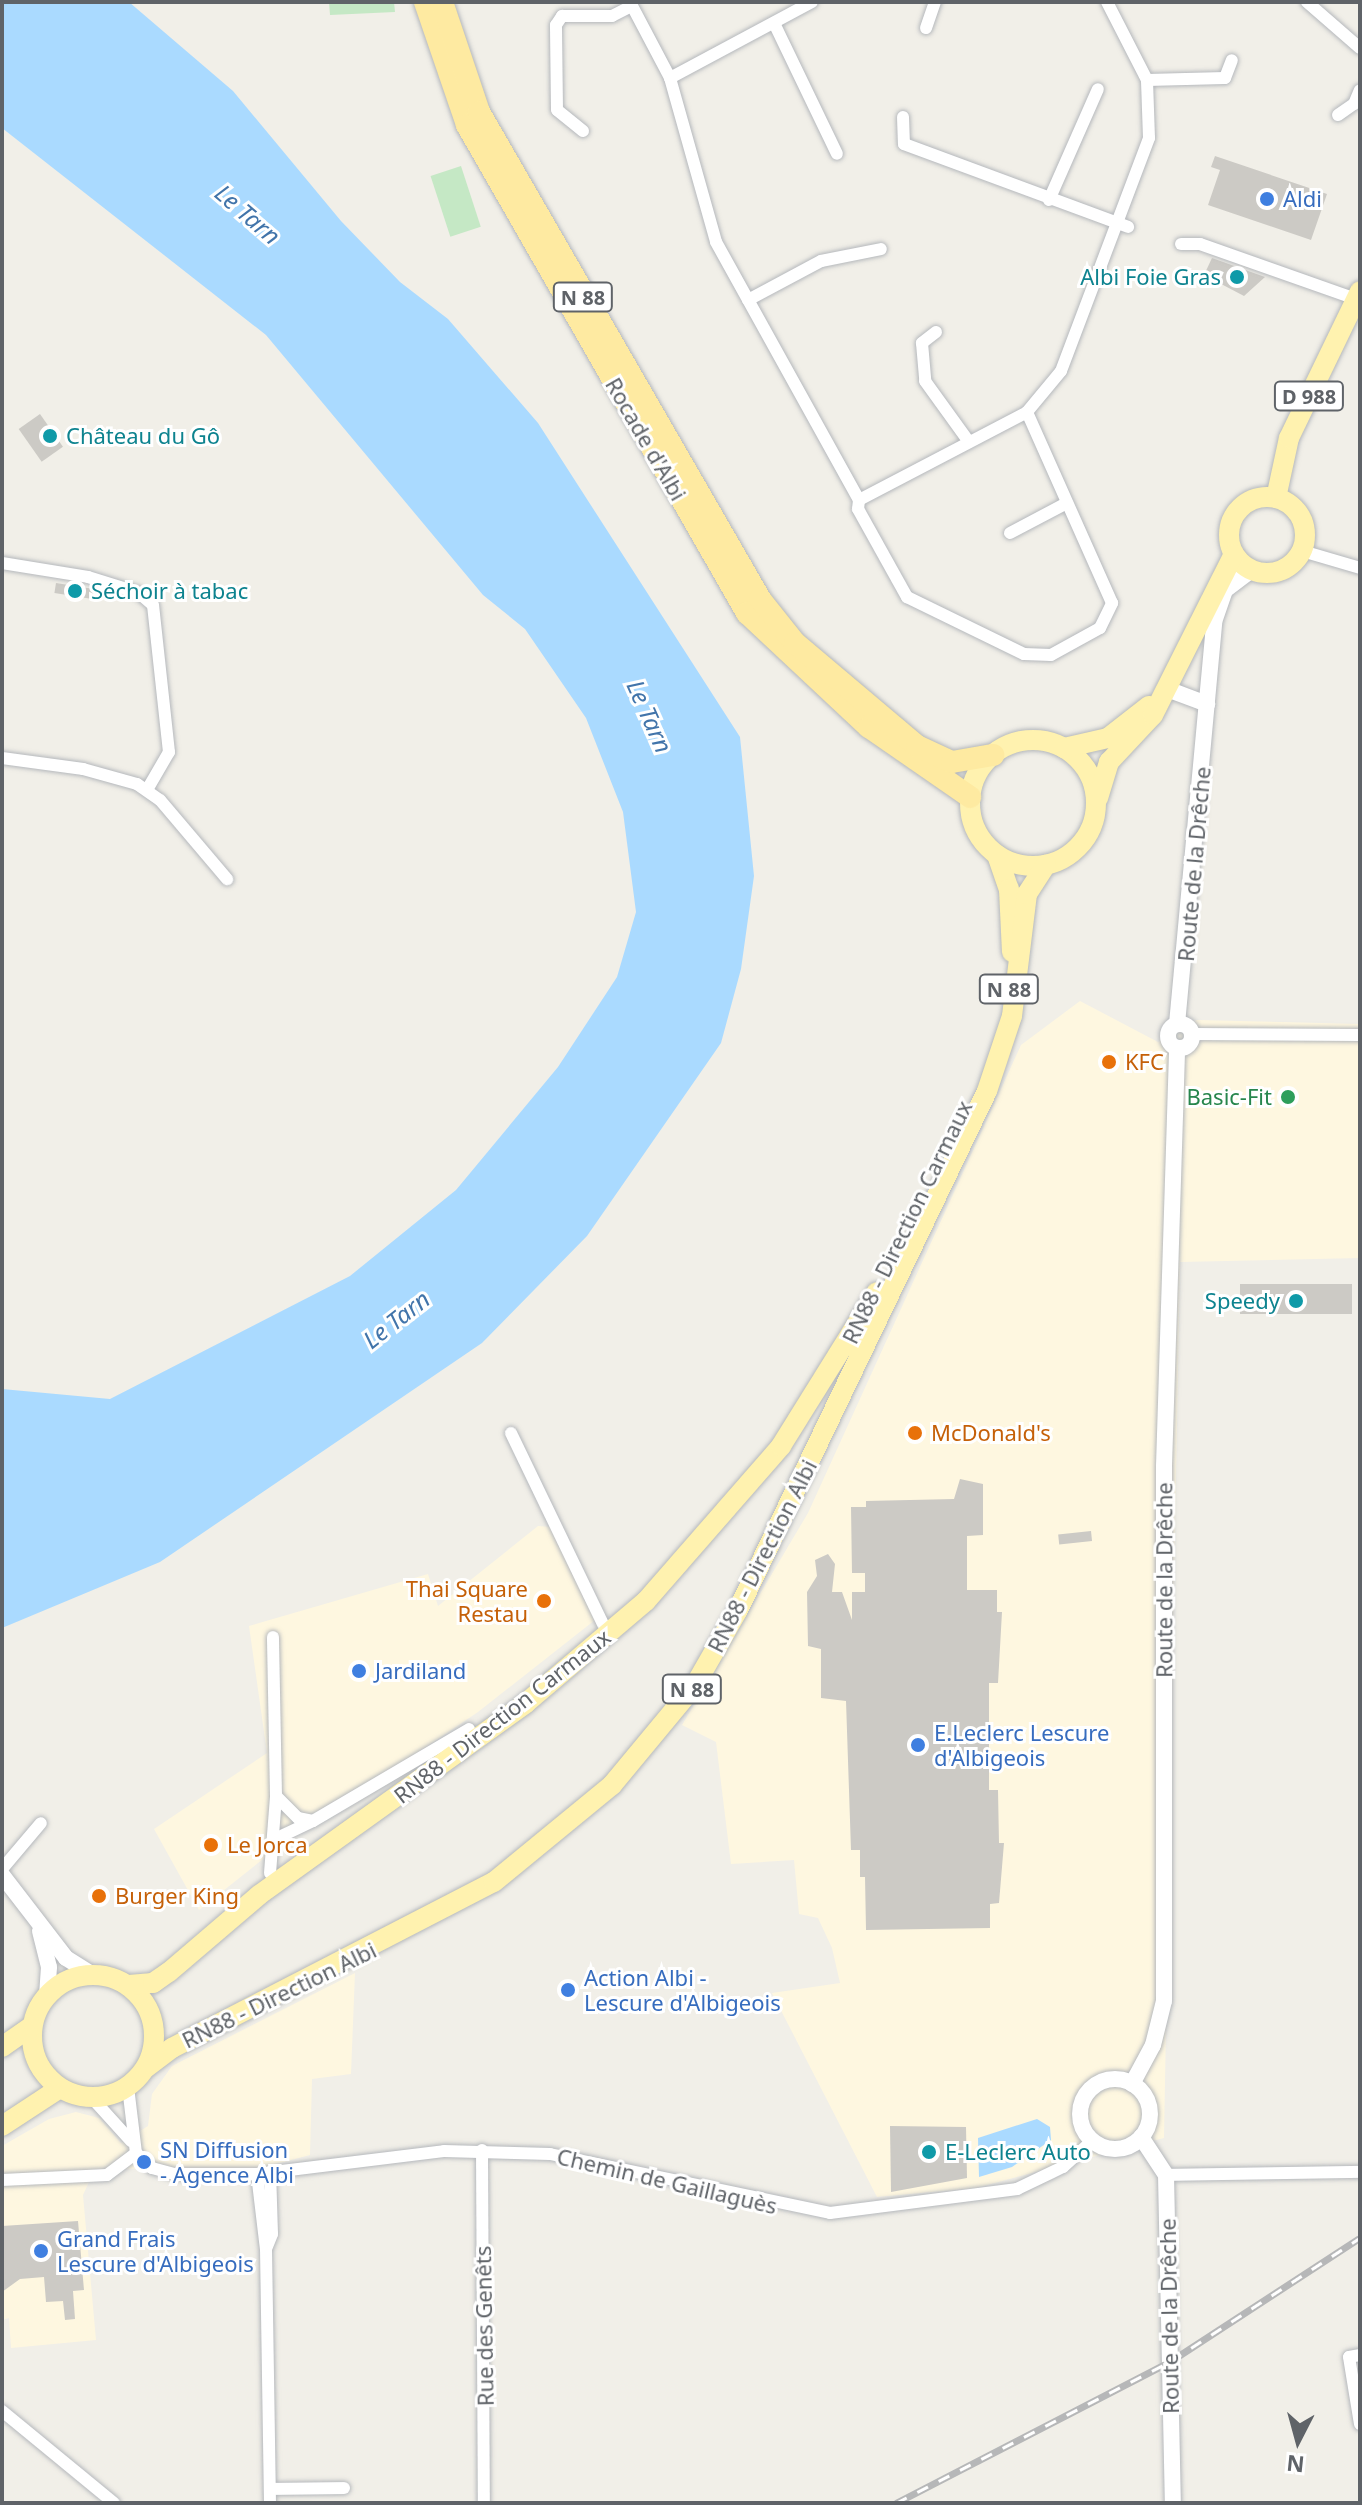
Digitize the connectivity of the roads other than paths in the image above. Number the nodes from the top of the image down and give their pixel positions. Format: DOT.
graph roads {
  1 [pos="425,2"];
  2 [pos="442,2"];
  3 [pos="812,2"];
  4 [pos="935,2"];
  5 [pos="1307,2"];
  6 [pos="631,4"];
  7 [pos="1112,4"];
  8 [pos="774,23"];
  9 [pos="926,28"];
  10 [pos="1360,48"];
  11 [pos="1232,60"];
  12 [pos="670,78"];
  13 [pos="1147,80"];
  14 [pos="1098,89"];
  15 [pos="1360,90"];
  16 [pos="1338,115"];
  17 [pos="903,117"];
  18 [pos="583,131"];
  19 [pos="837,154"];
  20 [pos="1049,200"];
  21 [pos="1124,225"];
  22 [pos="1181,244"];
  23 [pos="881,249"];
  24 [pos="1358,295"];
  25 [pos="748,300"];
  26 [pos="936,332"];
  27 [pos="1027,412"];
  28 [pos="969,442"];
  29 [pos="1276,498"];
  30 [pos="859,500"];
  31 [pos="1067,503"];
  32 [pos="1010,533"];
  33 [pos="1302,551"];
  34 [pos="1234,554"];
  35 [pos="2,563"];
  36 [pos="1360,568"];
  37 [pos="1250,571"];
  38 [pos="1167,689"];
  39 [pos="1207,704"];
  40 [pos="1064,748"];
  41 [pos="993,755"];
  42 [pos="2,758"];
  43 [pos="147,790"];
  44 [pos="970,797"];
  45 [pos="1097,802"];
  46 [pos="997,855"];
  47 [pos="1046,865"];
  48 [pos="227,879"];
  49 [pos="1360,1035"];
  50 [pos="1182,1038"];
  51 [pos="873,1299"];
  52 [pos="511,1433"];
  53 [pos="603,1624"];
  54 [pos="273,1637"];
  55 [pos="469,1729"];
  56 [pos="276,1796"];
  57 [pos="313,1821"];
  58 [pos="41,1823"];
  59 [pos="273,1840"];
  60 [pos="2,1872"];
  61 [pos="270,1873"];
  62 [pos="39,1926"];
  63 [pos="181,1961"];
  64 [pos="92,1974"];
  65 [pos="129,1985"];
  66 [pos="47,1994"];
  67 [pos="31,2027"];
  68 [pos="2,2047"];
  69 [pos="147,2067"];
  70 [pos="1132,2084"];
  71 [pos="128,2087"];
  72 [pos="60,2088"];
  73 [pos="92,2098"];
  74 [pos="2,2126"];
  75 [pos="1141,2137"];
  76 [pos="1092,2141"];
  77 [pos="134,2147"];
  78 [pos="482,2150"];
  79 [pos="1360,2172"];
  80 [pos="264,2173"];
  81 [pos="1166,2175"];
  82 [pos="2,2180"];
  83 [pos="1360,2355"];
  84 [pos="2,2411"];
  85 [pos="1360,2424"];
  86 [pos="344,2488"];
  87 [pos="272,2489"];
  88 [pos="114,2503"];
  89 [pos="270,2503"];
  90 [pos="484,2503"];
  91 [pos="1173,2503"];
  1 -- 44 [label="highway, Rocade d'Albi / N 88"];
  2 -- 41 [label="highway, Rocade d'Albi / N 88"];
  3 -- 8 [label="street"];
  4 -- 9 [label="street"];
  5 -- 10 [label="street"];
  6 -- 12 [label="street"];
  6 -- 18 [label="street"];
  7 -- 13 [label="street"];
  8 -- 12 [label="street"];
  8 -- 19 [label="street"];
  11 -- 13 [label="street"];
  12 -- 25 [label="street"];
  13 -- 21 [label="street"];
  14 -- 20 [label="street"];
  15 -- 16 [label="street"];
  17 -- 20 [label="street"];
  20 -- 21 [label="street"];
  21 -- 27 [label="street"];
  22 -- 24 [label="street"];
  23 -- 25 [label="street"];
  24 -- 29 [label="main road, D 988"];
  25 -- 30 [label="street"];
  26 -- 28 [label="street"];
  27 -- 28 [label="street"];
  27 -- 31 [label="street"];
  28 -- 30 [label="street"];
  29 -- 33 [label="main road"];
  29 -- 34 [label="main road"];
  30 -- 31 [label="street"];
  31 -- 32 [label="street"];
  33 -- 36 [label="street"];
  33 -- 37 [label="main road"];
  34 -- 37 [label="main road"];
  34 -- 38 [label="main road"];
  35 -- 43 [label="street"];
  37 -- 39 [label="street, Route de la Drêche"];
  38 -- 39 [label="street"];
  38 -- 40 [label="main road"];
  38 -- 45 [label="main road"];
  39 -- 50 [label="street, Route de la Drêche"];
  40 -- 41 [label="main road"];
  40 -- 45 [label="main road"];
  41 -- 44 [label="main road"];
  42 -- 43 [label="street"];
  43 -- 48 [label="street"];
  44 -- 46 [label="main road"];
  45 -- 47 [label="main road"];
  46 -- 47 [label="main road"];
  46 -- 51 [label="main road, RN88 - Direction Carmaux / N 88"];
  47 -- 69 [label="main road, RN88 - Direction Albi / N 88"];
  49 -- 50 [label="street"];
  50 -- 70 [label="street, Route de la Drêche"];
  51 -- 53 [label="main road"];
  51 -- 63 [label="main road, RN88 - Direction Carmaux / N 88"];
  52 -- 53 [label="street"];
  53 -- 55 [label="main road"];
  54 -- 56 [label="street"];
  55 -- 57 [label="street"];
  55 -- 61 [label="main road"];
  56 -- 57 [label="street"];
  56 -- 59 [label="street"];
  57 -- 59 [label="street"];
  58 -- 60 [label="street"];
  59 -- 61 [label="street"];
  60 -- 62 [label="street"];
  61 -- 63 [label="main road"];
  62 -- 64 [label="street"];
  62 -- 66 [label="street"];
  63 -- 65 [label="main road, RN88 - Direction Carmaux / N 88"];
  64 -- 65 [label="main road"];
  64 -- 66 [label="main road"];
  65 -- 69 [label="main road"];
  66 -- 67 [label="main road"];
  67 -- 68 [label="main road"];
  67 -- 72 [label="main road"];
  69 -- 71 [label="main road"];
  70 -- 75 [label="street"];
  70 -- 76 [label="street"];
  71 -- 73 [label="main road"];
  71 -- 77 [label="street"];
  72 -- 73 [label="main road"];
  72 -- 74 [label="main road"];
  73 -- 77 [label="street, Chemin de Gaillaguès"];
  75 -- 76 [label="street"];
  75 -- 81 [label="street"];
  76 -- 78 [label="street, Chemin de Gaillaguès"];
  77 -- 80 [label="street, Chemin de Gaillaguès"];
  77 -- 82 [label="street"];
  78 -- 80 [label="street, Chemin de Gaillaguès"];
  78 -- 90 [label="street, Rue des Genêts"];
  79 -- 81 [label="street"];
  80 -- 87 [label="street"];
  81 -- 91 [label="street, Route de la Drêche"];
  83 -- 85 [label="street"];
  84 -- 88 [label="street"];
  86 -- 87 [label="street"];
  87 -- 89 [label="street"];
}
